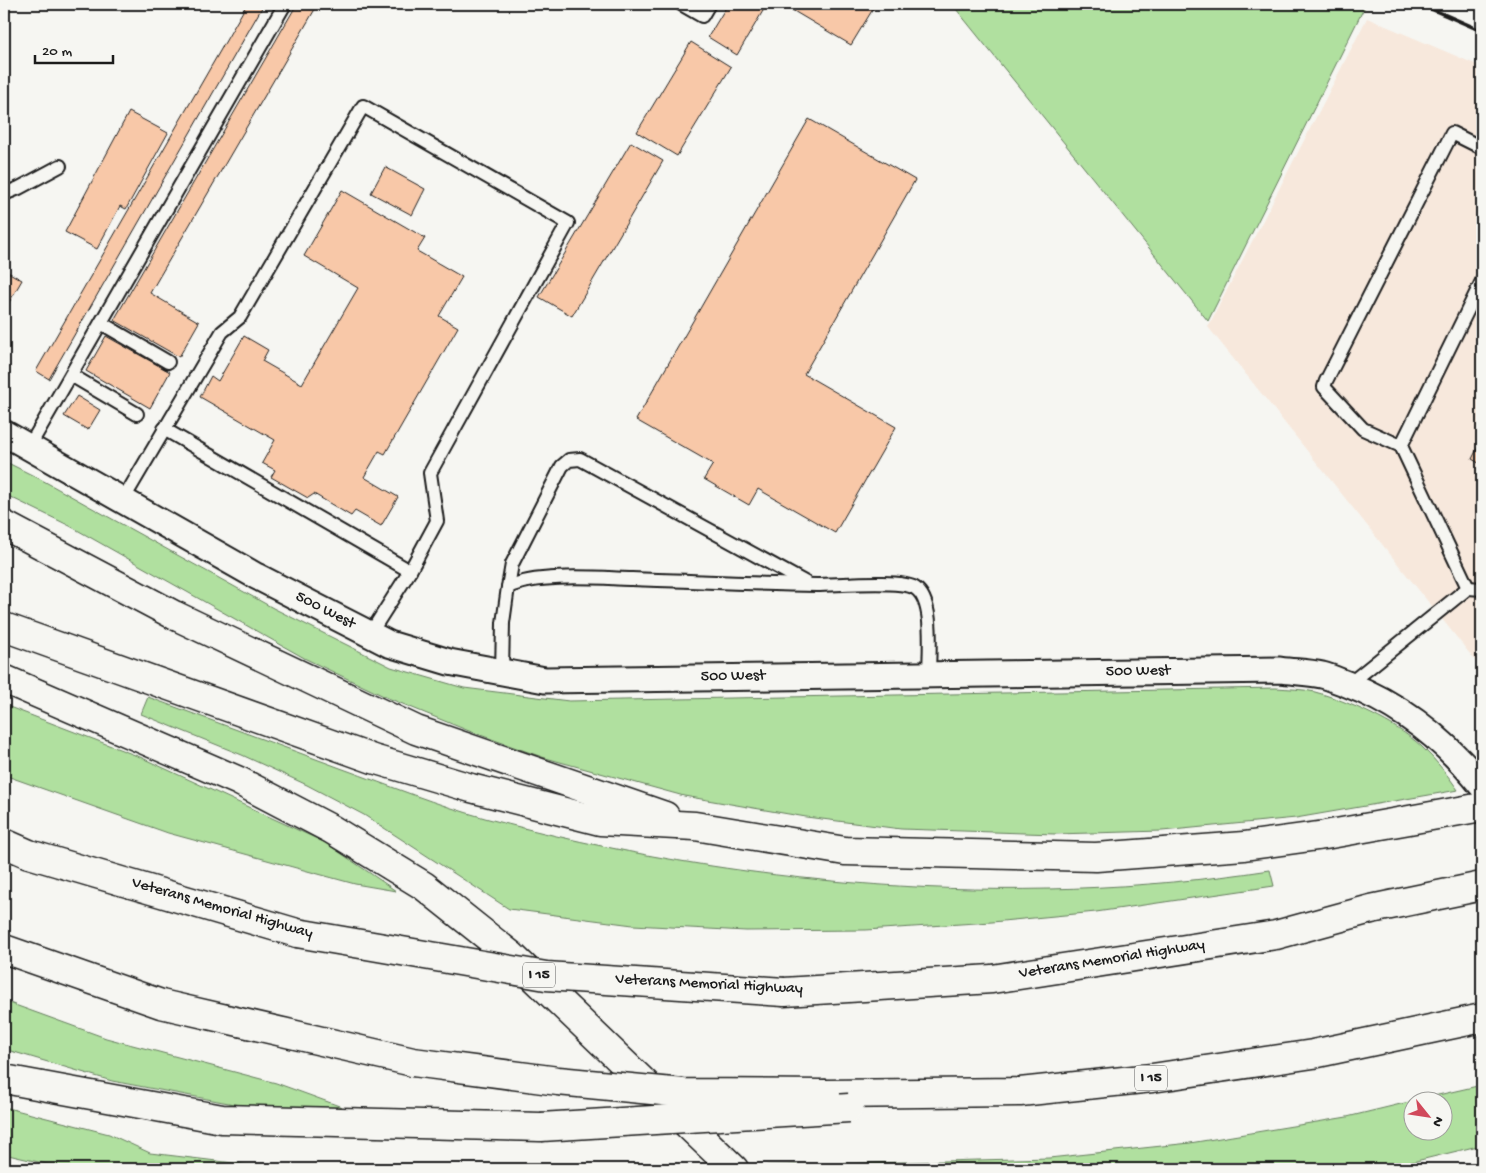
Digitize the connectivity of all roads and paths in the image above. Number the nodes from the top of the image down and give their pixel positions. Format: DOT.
graph roads {
  1 [pos="285,4"];
  2 [pos="681,4"];
  3 [pos="709,4"];
  4 [pos="1482,148"];
  5 [pos="60,166"];
  6 [pos="4,194"];
  7 [pos="1482,281"];
  8 [pos="101,323"];
  9 [pos="168,362"];
  10 [pos="71,375"];
  11 [pos="137,414"];
  12 [pos="164,429"];
  13 [pos="4,433"];
  14 [pos="1401,446"];
  15 [pos="29,447"];
  16 [pos="122,500"];
  17 [pos="4,525"];
  18 [pos="410,571"];
  19 [pos="810,585"];
  20 [pos="508,587"];
  21 [pos="1468,588"];
  22 [pos="1482,589"];
  23 [pos="4,627"];
  24 [pos="370,634"];
  25 [pos="502,672"];
  26 [pos="929,675"];
  27 [pos="4,679"];
  28 [pos="1348,685"];
  29 [pos="1482,786"];
  30 [pos="1482,807"];
  31 [pos="695,826"];
  32 [pos="4,843"];
  33 [pos="1482,886"];
  34 [pos="4,949"];
  35 [pos="1477,1019"];
  36 [pos="4,1079"];
  37 [pos="1020,1092"];
  38 [pos="734,1169"];
  1 -- 8 [label="lane"];
  2 -- 3 [label="lane"];
  4 -- 14 [label="lane"];
  5 -- 6 [label="lane"];
  7 -- 14 [label="lane"];
  8 -- 9 [label="lane"];
  8 -- 10 [label="lane"];
  10 -- 11 [label="lane"];
  10 -- 15 [label="lane"];
  12 -- 16 [label="lane"];
  12 -- 18 [label="lane"];
  12 -- 18 [label="lane"];
  13 -- 15 [label="street, 500 West"];
  14 -- 21 [label="lane"];
  15 -- 16 [label="street, 500 West"];
  16 -- 24 [label="street, 500 West"];
  17 -- 31 [label="highway"];
  18 -- 24 [label="lane"];
  19 -- 20 [label="lane"];
  19 -- 20 [label="lane"];
  19 -- 26 [label="lane"];
  20 -- 25 [label="lane"];
  21 -- 22 [label="lane"];
  21 -- 28 [label="lane"];
  23 -- 31 [label="highway"];
  24 -- 25 [label="street, 500 West"];
  25 -- 26 [label="street, 500 West"];
  26 -- 28 [label="street, 500 West"];
  27 -- 38 [label="highway"];
  28 -- 29 [label="street, 500 West"];
  30 -- 31 [label="highway"];
  32 -- 33 [label="highway, Veterans Memorial Highway / I 15, bridge"];
  34 -- 37 [label="highway, I 15, bridge"];
  35 -- 37 [label="highway, I 15"];
  36 -- 37 [label="highway, bridge"];
}
